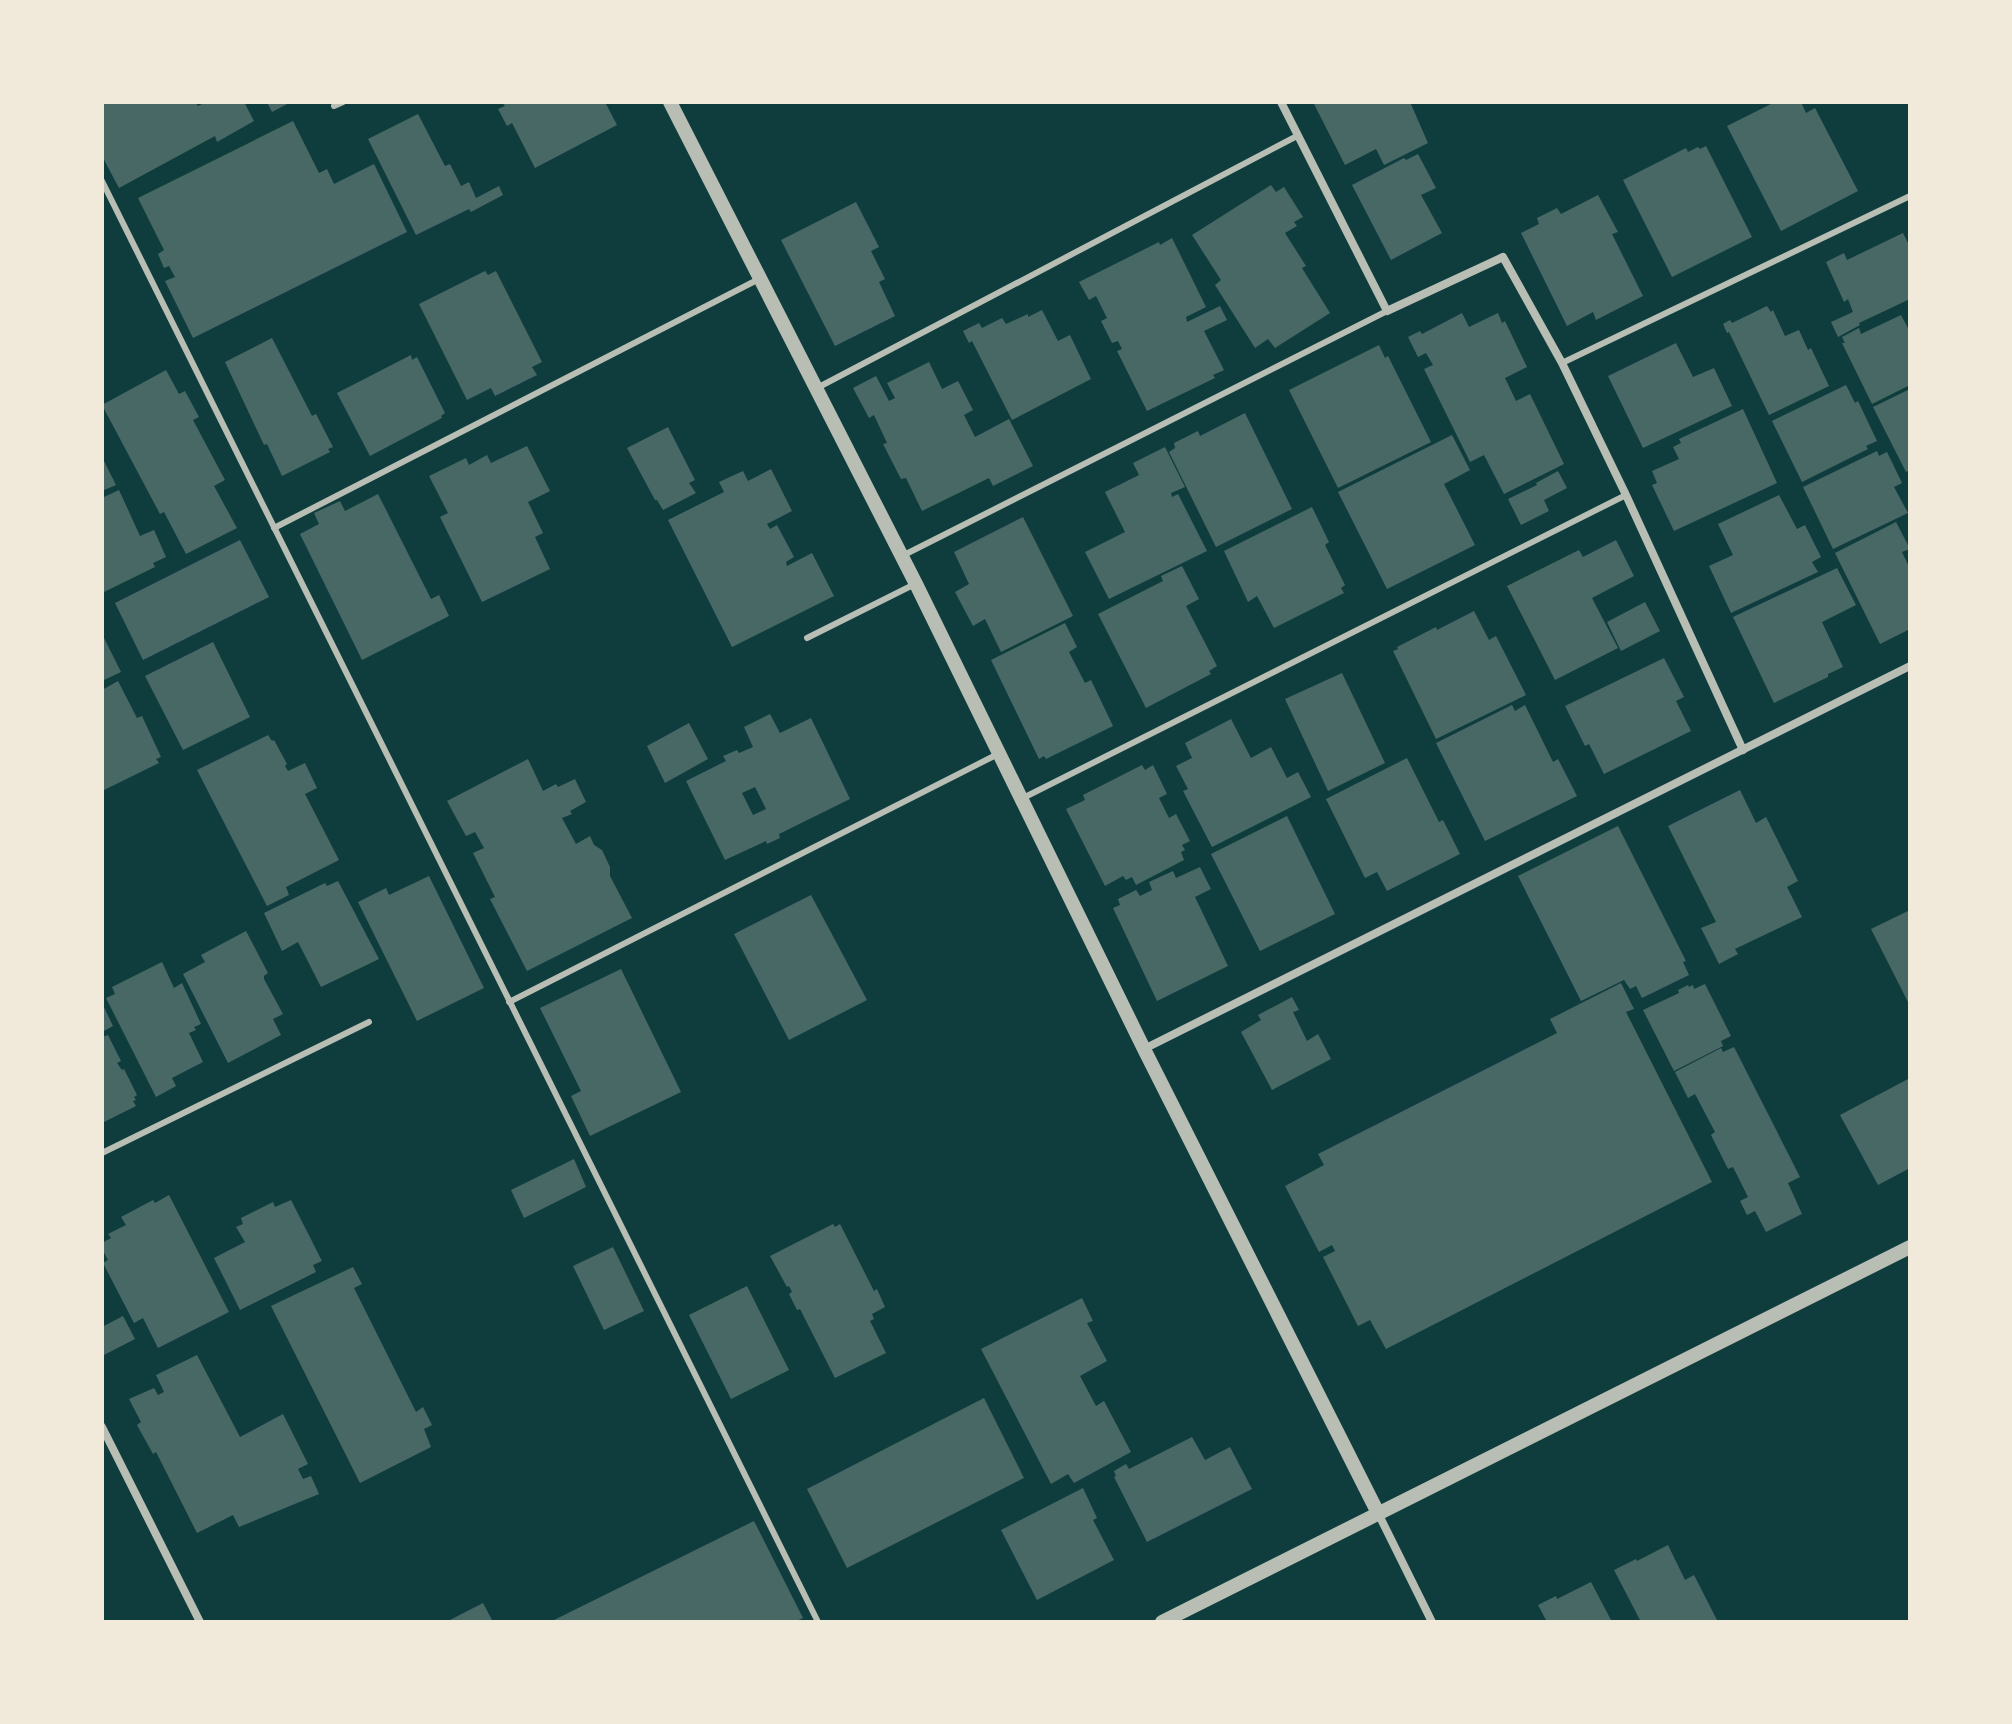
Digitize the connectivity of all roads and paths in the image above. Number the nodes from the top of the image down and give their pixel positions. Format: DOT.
graph roads {
  1 [pos="343,102"];
  2 [pos="670,102"];
  3 [pos="1281,102"];
  4 [pos="334,106"];
  5 [pos="1297,136"];
  6 [pos="102,181"];
  7 [pos="1910,196"];
  8 [pos="761,279"];
  9 [pos="1387,311"];
  10 [pos="1562,363"];
  11 [pos="817,388"];
  12 [pos="1626,495"];
  13 [pos="274,528"];
  14 [pos="902,556"];
  15 [pos="916,584"];
  16 [pos="807,638"];
  17 [pos="1910,666"];
  18 [pos="1743,750"];
  19 [pos="999,753"];
  20 [pos="1021,799"];
  21 [pos="509,1002"];
  22 [pos="369,1022"];
  23 [pos="1144,1049"];
  24 [pos="102,1153"];
  25 [pos="1910,1247"];
  26 [pos="102,1427"];
  27 [pos="1378,1513"];
  28 [pos="200,1622"];
  29 [pos="818,1622"];
  30 [pos="1162,1622"];
  31 [pos="1432,1622"];
  1 -- 4 [label="lane"];
  2 -- 8 [label="street"];
  3 -- 5 [label="street"];
  5 -- 9 [label="street"];
  5 -- 11 [label="lane"];
  6 -- 13 [label="lane"];
  7 -- 10 [label="lane"];
  8 -- 11 [label="street"];
  8 -- 13 [label="lane"];
  9 -- 10 [label="street"];
  9 -- 14 [label="lane"];
  10 -- 12 [label="street"];
  11 -- 14 [label="street"];
  12 -- 18 [label="street"];
  12 -- 20 [label="lane"];
  13 -- 21 [label="lane"];
  14 -- 15 [label="street"];
  15 -- 16 [label="lane"];
  15 -- 19 [label="street"];
  17 -- 18 [label="street"];
  18 -- 23 [label="street"];
  19 -- 20 [label="street"];
  19 -- 21 [label="lane"];
  20 -- 23 [label="street"];
  21 -- 29 [label="lane"];
  22 -- 24 [label="lane"];
  23 -- 27 [label="street"];
  25 -- 27 [label="street"];
  26 -- 28 [label="street"];
  27 -- 30 [label="street"];
  27 -- 31 [label="street"];
}
